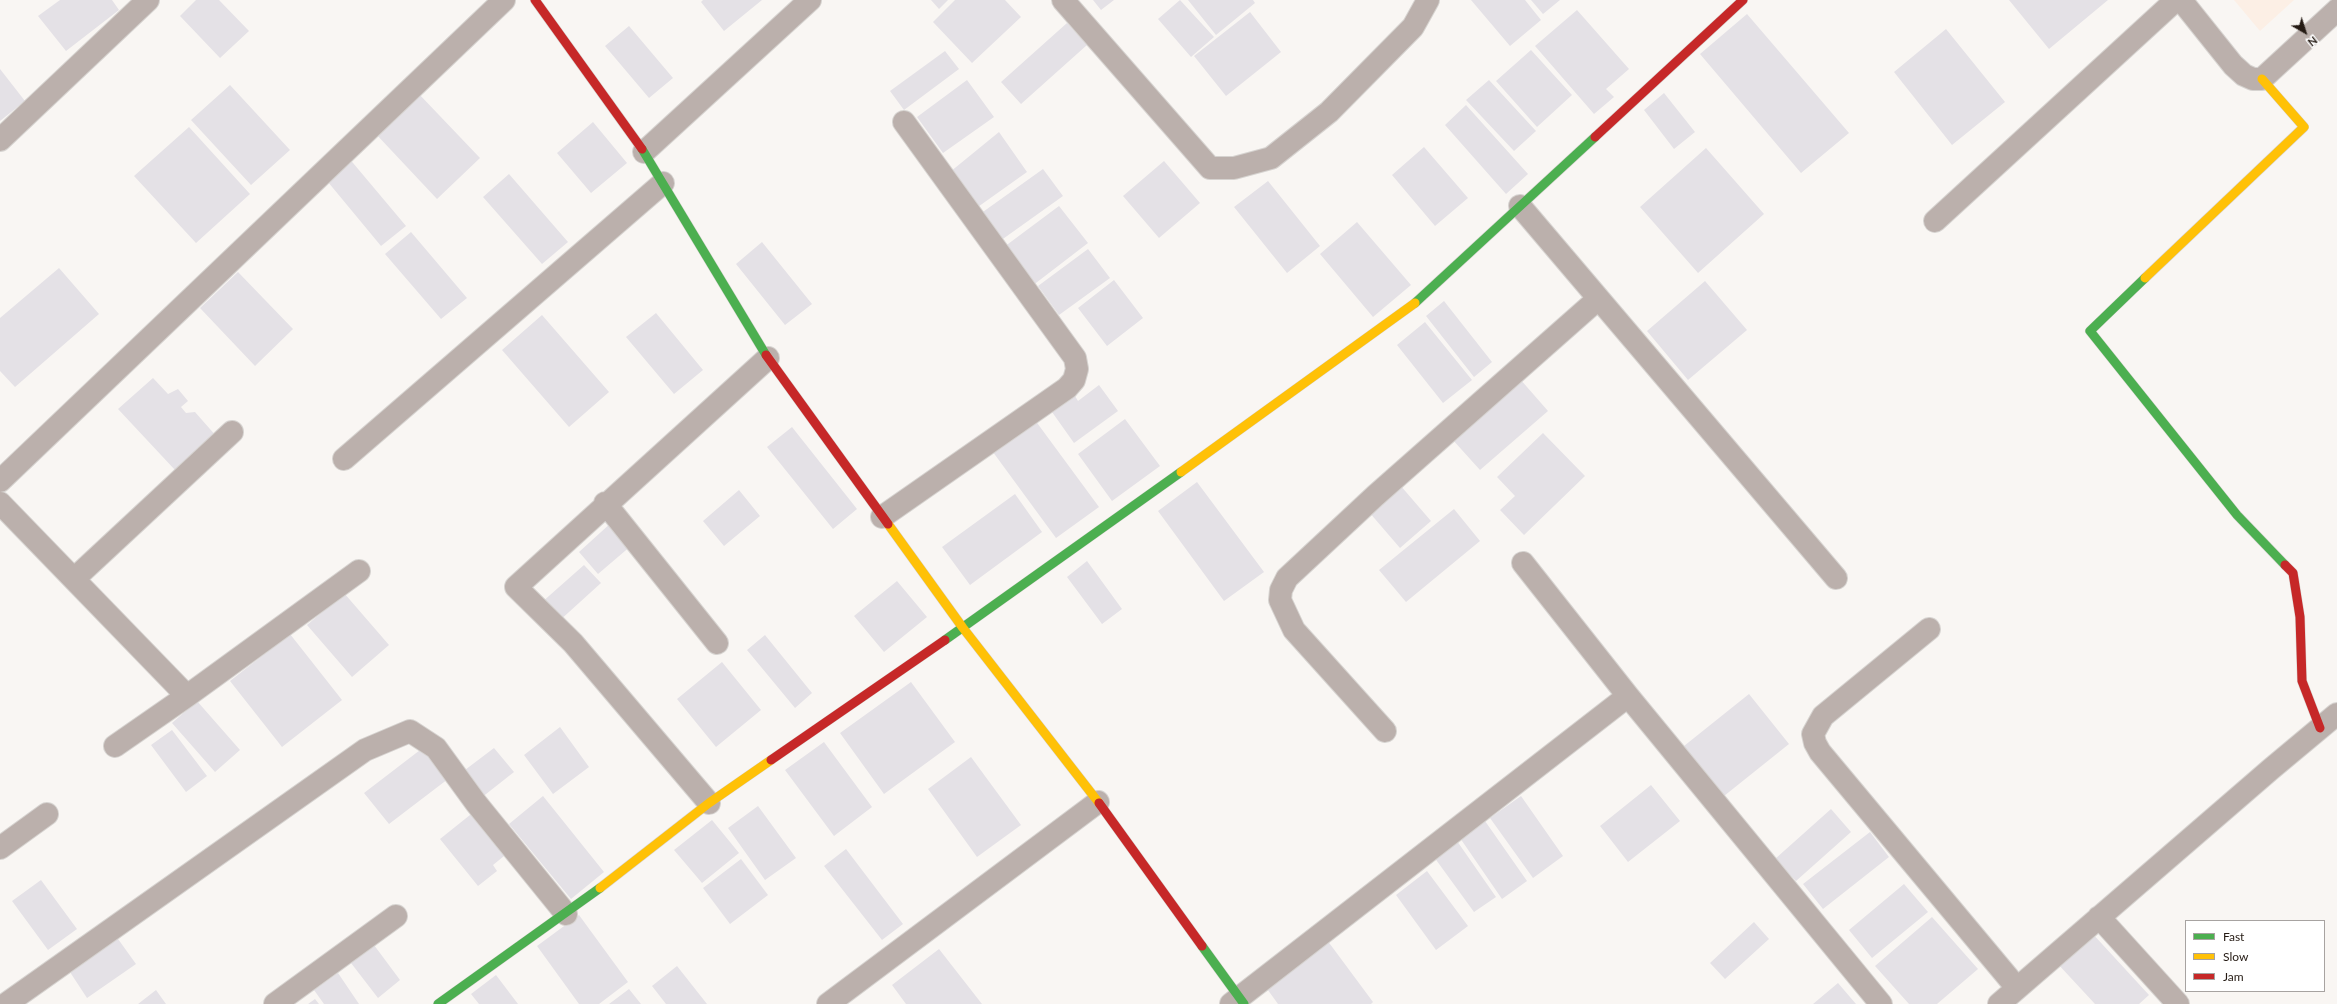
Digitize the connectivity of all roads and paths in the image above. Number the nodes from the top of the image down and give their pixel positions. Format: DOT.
graph roads {
  1 [pos="148,0"];
  2 [pos="504,0"];
  3 [pos="535,0"];
  4 [pos="810,0"];
  5 [pos="1063,0"];
  6 [pos="1428,0"];
  7 [pos="1743,0"];
  8 [pos="2176,0"];
  9 [pos="2181,0"];
  10 [pos="2337,10"];
  11 [pos="2262,79"];
  12 [pos="904,122"];
  13 [pos="0,140"];
  14 [pos="644,152"];
  15 [pos="663,183"];
  16 [pos="1520,206"];
  17 [pos="1935,221"];
  18 [pos="1598,298"];
  19 [pos="768,358"];
  20 [pos="232,432"];
  21 [pos="344,459"];
  22 [pos="0,481"];
  23 [pos="0,503"];
  24 [pos="605,503"];
  25 [pos="882,517"];
  26 [pos="1523,563"];
  27 [pos="359,572"];
  28 [pos="1836,578"];
  29 [pos="74,579"];
  30 [pos="963,628"];
  31 [pos="1929,629"];
  32 [pos="717,643"];
  33 [pos="187,696"];
  34 [pos="1628,696"];
  35 [pos="2337,714"];
  36 [pos="2320,728"];
  37 [pos="1385,731"];
  38 [pos="115,746"];
  39 [pos="1098,802"];
  40 [pos="709,803"];
  41 [pos="48,814"];
  42 [pos="0,848"];
  43 [pos="566,914"];
  44 [pos="396,916"];
  45 [pos="2099,917"];
  46 [pos="2017,988"];
  47 [pos="1238,1002"];
  48 [pos="6,1004"];
  49 [pos="275,1004"];
  50 [pos="438,1004"];
  51 [pos="828,1004"];
  52 [pos="1881,1004"];
  53 [pos="1999,1004"];
  54 [pos="2178,1004"];
  1 -- 13 [label="street"];
  2 -- 22 [label="street"];
  3 -- 14 [label="street"];
  4 -- 14 [label="street"];
  5 -- 6 [label="street"];
  7 -- 16 [label="street"];
  8 -- 17 [label="street"];
  9 -- 11 [label="street"];
  10 -- 11 [label="street"];
  11 -- 36 [label="street"];
  12 -- 25 [label="street"];
  14 -- 15 [label="street"];
  15 -- 19 [label="street"];
  15 -- 21 [label="street"];
  16 -- 18 [label="street"];
  16 -- 30 [label="street"];
  18 -- 28 [label="street"];
  18 -- 37 [label="street"];
  19 -- 24 [label="street"];
  19 -- 25 [label="street"];
  20 -- 29 [label="street"];
  23 -- 29 [label="street"];
  24 -- 32 [label="street"];
  24 -- 40 [label="street"];
  25 -- 30 [label="street"];
  26 -- 34 [label="street"];
  27 -- 33 [label="street"];
  29 -- 33 [label="street"];
  30 -- 39 [label="street"];
  30 -- 40 [label="street"];
  31 -- 46 [label="street"];
  33 -- 38 [label="street"];
  34 -- 47 [label="street"];
  34 -- 52 [label="street"];
  35 -- 36 [label="street"];
  36 -- 45 [label="street"];
  39 -- 47 [label="street"];
  39 -- 51 [label="street"];
  40 -- 43 [label="street"];
  41 -- 42 [label="street"];
  43 -- 48 [label="street"];
  43 -- 50 [label="street"];
  44 -- 49 [label="street"];
  45 -- 46 [label="street"];
  45 -- 54 [label="street"];
  46 -- 53 [label="street"];
}
